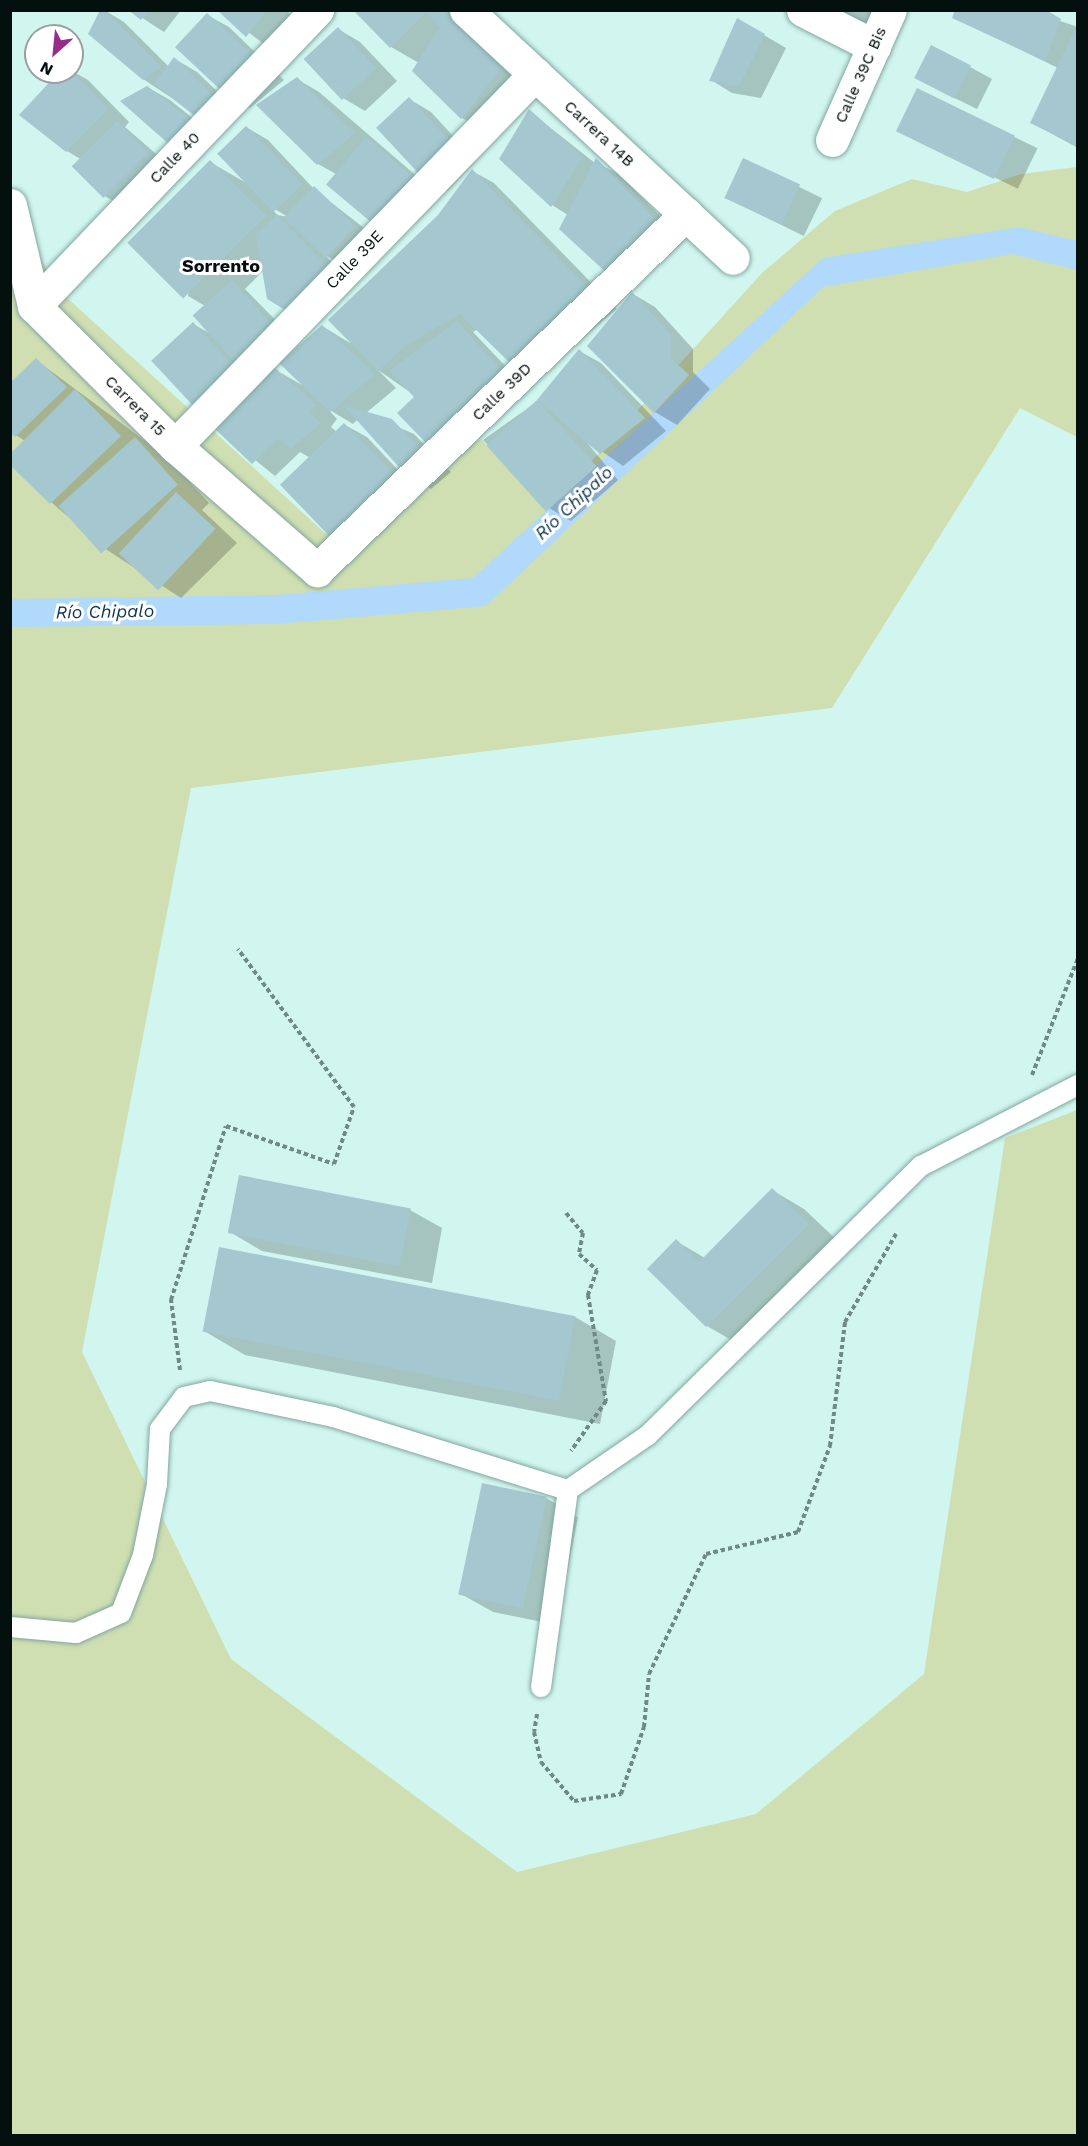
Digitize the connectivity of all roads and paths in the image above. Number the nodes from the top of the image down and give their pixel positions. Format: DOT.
graph roads {
  1 [pos="317,10"];
  2 [pos="466,10"];
  3 [pos="803,10"];
  4 [pos="890,10"];
  5 [pos="874,46"];
  6 [pos="535,74"];
  7 [pos="832,140"];
  8 [pos="10,205"];
  9 [pos="686,214"];
  10 [pos="733,258"];
  11 [pos="34,306"];
  12 [pos="175,446"];
  13 [pos="318,570"];
  14 [pos="238,950"];
  15 [pos="1077,958"];
  16 [pos="1077,1085"];
  17 [pos="1017,1112"];
  18 [pos="566,1213"];
  19 [pos="898,1231"];
  20 [pos="184,1397"];
  21 [pos="568,1490"];
  22 [pos="10,1627"];
  23 [pos="541,1687"];
  1 -- 11 [label="street, Calle 40"];
  2 -- 6 [label="street, Carrera 14B"];
  3 -- 5 [label="street"];
  4 -- 5 [label="street, Calle 39C Bis"];
  5 -- 7 [label="street, Calle 39C Bis"];
  6 -- 9 [label="street, Carrera 14B"];
  6 -- 12 [label="street, Calle 39E"];
  8 -- 11 [label="street"];
  9 -- 10 [label="street, Carrera 14B"];
  9 -- 13 [label="street, Calle 39D"];
  11 -- 12 [label="street, Carrera 15"];
  12 -- 13 [label="street, Carrera 15"];
  14 -- 20 [label="path"];
  15 -- 17 [label="path"];
  16 -- 17 [label="lane"];
  17 -- 21 [label="lane"];
  18 -- 21 [label="path"];
  19 -- 23 [label="path"];
  20 -- 21 [label="lane"];
  20 -- 22 [label="lane"];
  21 -- 23 [label="lane"];
}
